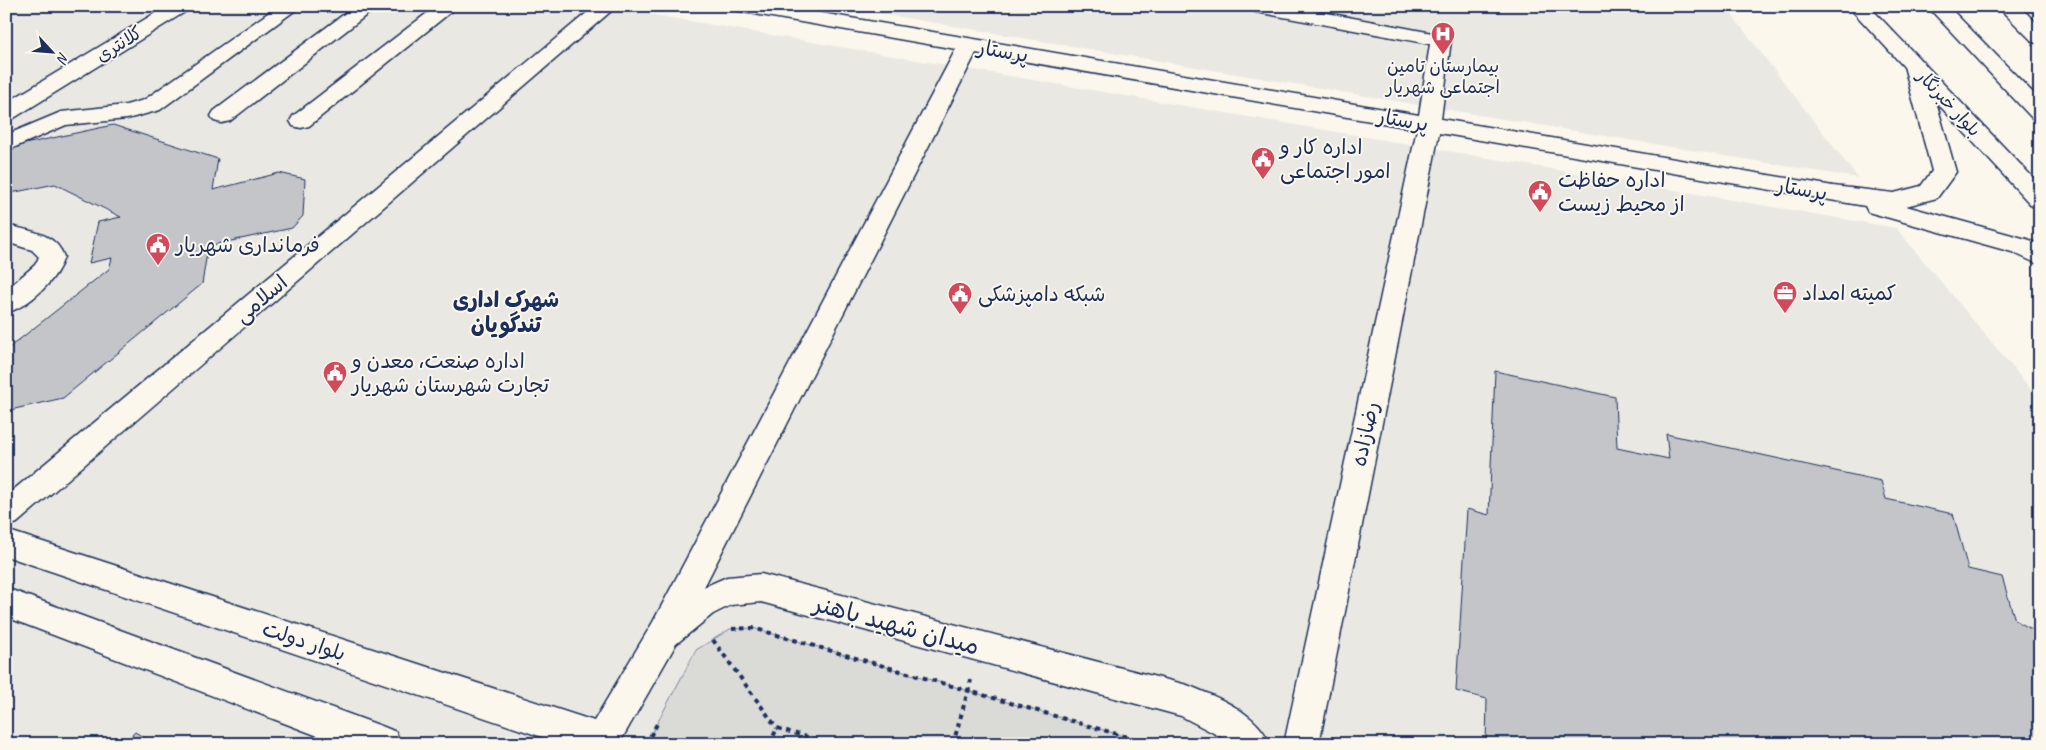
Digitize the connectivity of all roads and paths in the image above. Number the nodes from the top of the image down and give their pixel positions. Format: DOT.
graph roads {
  1 [pos="180,6"];
  2 [pos="291,6"];
  3 [pos="368,6"];
  4 [pos="607,6"];
  5 [pos="743,6"];
  6 [pos="1256,6"];
  7 [pos="1858,6"];
  8 [pos="1937,6"];
  9 [pos="2007,6"];
  10 [pos="434,8"];
  11 [pos="462,17"];
  12 [pos="2040,38"];
  13 [pos="969,45"];
  14 [pos="1915,66"];
  15 [pos="6,113"];
  16 [pos="2040,113"];
  17 [pos="222,116"];
  18 [pos="301,121"];
  19 [pos="1430,125"];
  20 [pos="6,144"];
  21 [pos="1832,194"];
  22 [pos="2040,200"];
  23 [pos="6,234"];
  24 [pos="2040,256"];
  25 [pos="6,304"];
  26 [pos="6,514"];
  27 [pos="6,543"];
  28 [pos="6,602"];
  29 [pos="702,604"];
  30 [pos="664,633"];
  31 [pos="724,633"];
  32 [pos="718,636"];
  33 [pos="713,640"];
  34 [pos="704,645"];
  35 [pos="981,646"];
  36 [pos="968,690"];
  37 [pos="660,718"];
  38 [pos="778,728"];
  39 [pos="601,742"];
  40 [pos="384,744"];
  41 [pos="646,744"];
  42 [pos="770,744"];
  43 [pos="830,744"];
  44 [pos="953,744"];
  45 [pos="1151,744"];
  46 [pos="1254,744"];
  47 [pos="1301,744"];
  1 -- 15 [label="main road, کلانتری"];
  2 -- 20 [label="main road"];
  3 -- 17 [label="main road"];
  4 -- 26 [label="main road, اسلامی"];
  5 -- 13 [label="main road, پرستار"];
  6 -- 19 [label="main road, رضازاده"];
  7 -- 14 [label="main road, بلوار خبرنگار"];
  8 -- 16 [label="main road"];
  9 -- 12 [label="main road"];
  10 -- 11 [label="main road"];
  10 -- 18 [label="main road"];
  13 -- 19 [label="main road, پرستار"];
  13 -- 30 [label="main road"];
  14 -- 21 [label="main road, پرستار"];
  14 -- 22 [label="main road, بلوار خبرنگار"];
  19 -- 21 [label="main road, پرستار"];
  19 -- 47 [label="main road, رضازاده"];
  21 -- 24 [label="main road"];
  23 -- 25 [label="main road"];
  27 -- 39 [label="main road, بلوار دولت"];
  28 -- 40 [label="main road"];
  29 -- 30 [label="main road, میدان شهید باهنر"];
  29 -- 33 [label="path"];
  29 -- 35 [label="main road, میدان شهید باهنر"];
  30 -- 39 [label="main road, میدان شهید باهنر"];
  31 -- 36 [label="path"];
  32 -- 33 [label="path"];
  33 -- 34 [label="path"];
  33 -- 38 [label="path"];
  35 -- 36 [label="path"];
  35 -- 46 [label="main road, میدان شهید باهنر"];
  36 -- 44 [label="path"];
  36 -- 45 [label="path"];
  37 -- 41 [label="path"];
  38 -- 42 [label="path"];
  38 -- 43 [label="path"];
}
